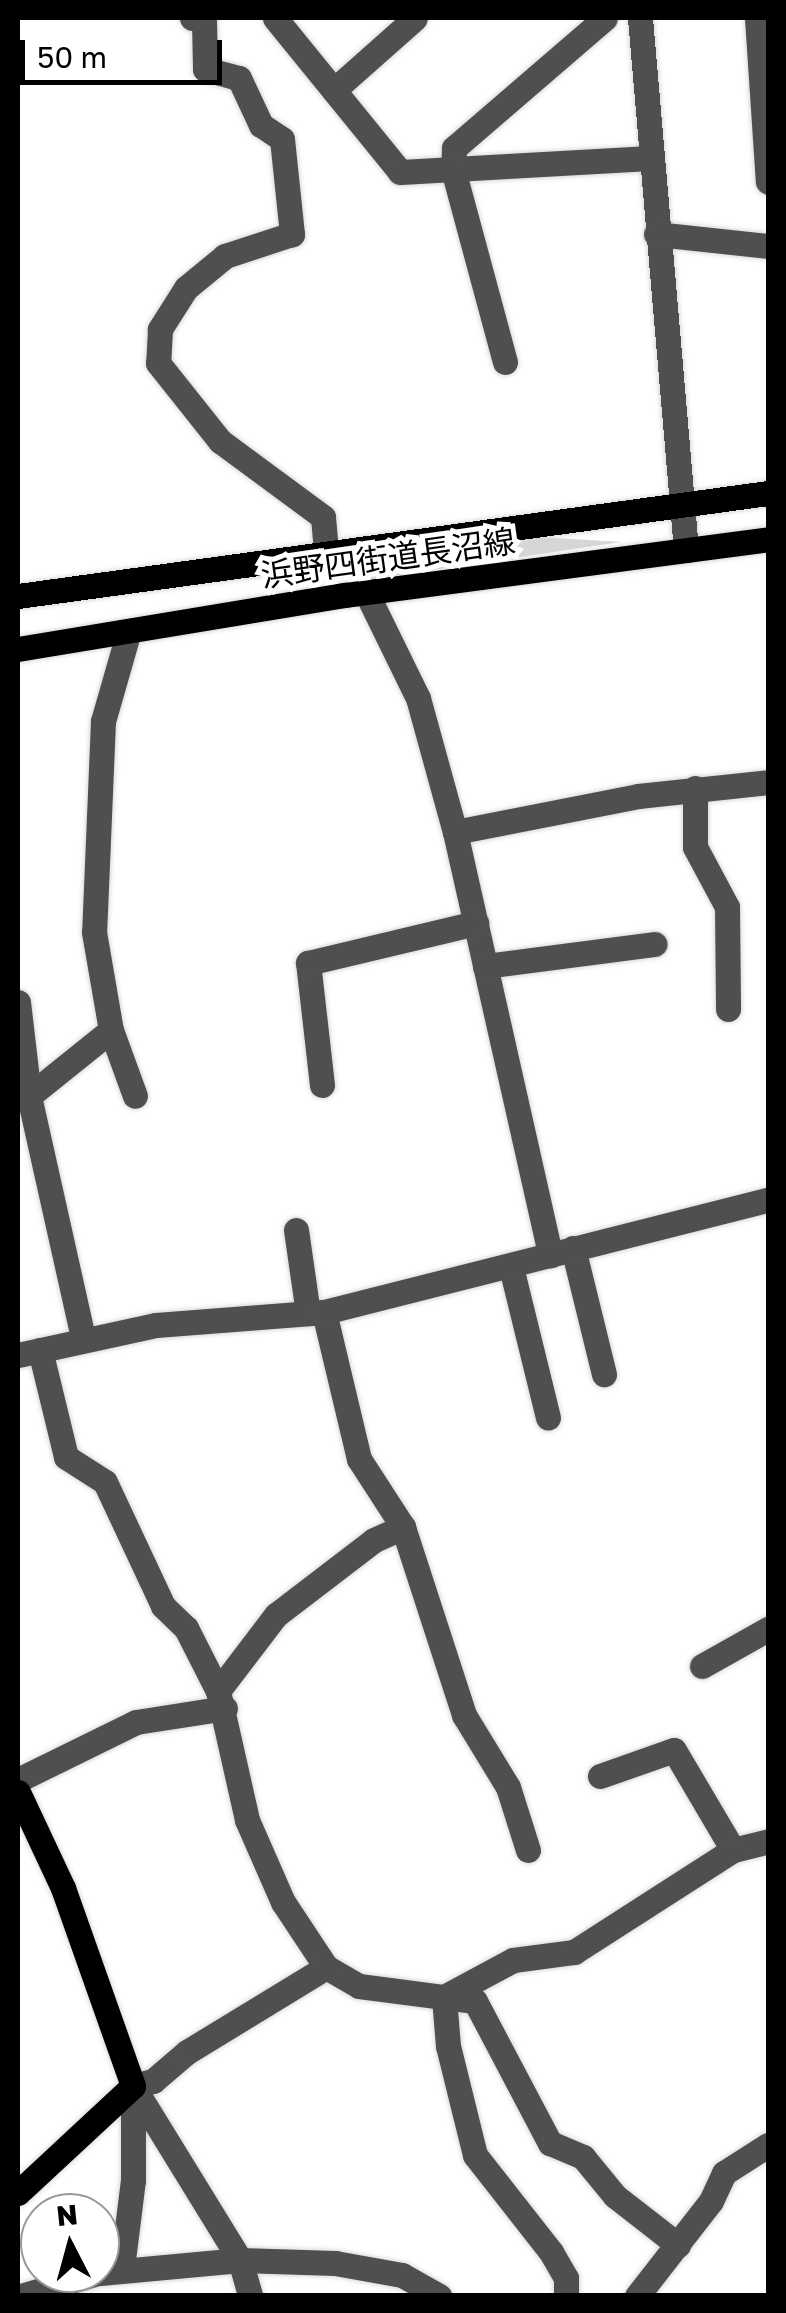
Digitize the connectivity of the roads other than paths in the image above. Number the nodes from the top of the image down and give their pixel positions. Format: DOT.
graph roads {
  1 [pos="201,18"];
  2 [pos="275,18"];
  3 [pos="416,18"];
  4 [pos="605,18"];
  5 [pos="640,18"];
  6 [pos="757,18"];
  7 [pos="334,90"];
  8 [pos="651,158"];
  9 [pos="453,170"];
  10 [pos="768,182"];
  11 [pos="656,234"];
  12 [pos="768,246"];
  13 [pos="505,362"];
  14 [pos="768,494"];
  15 [pos="681,504"];
  16 [pos="768,539"];
  17 [pos="326,550"];
  18 [pos="686,550"];
  19 [pos="366,592"];
  20 [pos="18,596"];
  21 [pos="128,634"];
  22 [pos="18,649"];
  23 [pos="768,782"];
  24 [pos="695,788"];
  25 [pos="456,832"];
  26 [pos="476,923"];
  27 [pos="656,944"];
  28 [pos="485,966"];
  29 [pos="18,1002"];
  30 [pos="728,1009"];
  31 [pos="111,1030"];
  32 [pos="322,1085"];
  33 [pos="29,1096"];
  34 [pos="135,1096"];
  35 [pos="768,1200"];
  36 [pos="296,1230"];
  37 [pos="561,1251"];
  38 [pos="511,1267"];
  39 [pos="316,1312"];
  40 [pos="83,1337"];
  41 [pos="29,1352"];
  42 [pos="604,1374"];
  43 [pos="548,1418"];
  44 [pos="404,1527"];
  45 [pos="768,1629"];
  46 [pos="702,1666"];
  47 [pos="221,1700"];
  48 [pos="600,1776"];
  49 [pos="18,1780"];
  50 [pos="18,1792"];
  51 [pos="768,1841"];
  52 [pos="528,1850"];
  53 [pos="733,1850"];
  54 [pos="326,1967"];
  55 [pos="444,1997"];
  56 [pos="133,2086"];
  57 [pos="768,2145"];
  58 [pos="18,2192"];
  59 [pos="120,2226"];
  60 [pos="678,2245"];
  61 [pos="240,2260"];
  62 [pos="120,2270"];
  63 [pos="250,2296"];
  64 [pos="439,2296"];
  65 [pos="566,2296"];
  66 [pos="638,2296"];
  1 -- 17 [label="street"];
  2 -- 7 [label="street"];
  3 -- 7 [label="street"];
  4 -- 9 [label="street"];
  5 -- 8 [label="street"];
  6 -- 10 [label="street"];
  7 -- 9 [label="street"];
  8 -- 9 [label="street"];
  8 -- 11 [label="street"];
  9 -- 13 [label="street"];
  11 -- 12 [label="street"];
  11 -- 15 [label="street"];
  14 -- 15 [label="main road, 浜野四街道長沼線"];
  15 -- 17 [label="main road, 浜野四街道長沼線"];
  15 -- 18 [label="street"];
  16 -- 18 [label="main road, 浜野四街道長沼線"];
  17 -- 20 [label="main road, 浜野四街道長沼線"];
  18 -- 19 [label="main road, 浜野四街道長沼線"];
  19 -- 21 [label="main road, 浜野四街道長沼線"];
  19 -- 25 [label="street"];
  21 -- 22 [label="main road, 浜野四街道長沼線"];
  21 -- 31 [label="street"];
  23 -- 24 [label="street"];
  24 -- 25 [label="street"];
  24 -- 30 [label="street"];
  25 -- 26 [label="street"];
  26 -- 28 [label="street"];
  26 -- 32 [label="street"];
  27 -- 28 [label="street"];
  28 -- 37 [label="street"];
  29 -- 33 [label="street"];
  31 -- 33 [label="street"];
  31 -- 34 [label="street"];
  33 -- 40 [label="street"];
  35 -- 37 [label="street"];
  36 -- 39 [label="street"];
  37 -- 38 [label="street"];
  37 -- 42 [label="street"];
  38 -- 39 [label="street"];
  38 -- 43 [label="street"];
  39 -- 40 [label="street"];
  39 -- 44 [label="street"];
  40 -- 41 [label="street"];
  41 -- 47 [label="street"];
  44 -- 47 [label="street"];
  44 -- 52 [label="street"];
  45 -- 46 [label="street"];
  47 -- 49 [label="street"];
  47 -- 54 [label="street"];
  48 -- 53 [label="street"];
  50 -- 56 [label="main road"];
  51 -- 53 [label="street"];
  53 -- 55 [label="street"];
  54 -- 55 [label="street"];
  54 -- 56 [label="street"];
  55 -- 60 [label="street"];
  55 -- 65 [label="street"];
  56 -- 58 [label="main road"];
  56 -- 59 [label="street"];
  56 -- 61 [label="street"];
  57 -- 60 [label="street"];
  60 -- 66 [label="street"];
  61 -- 62 [label="street"];
  61 -- 63 [label="street"];
  61 -- 64 [label="street"];
}
